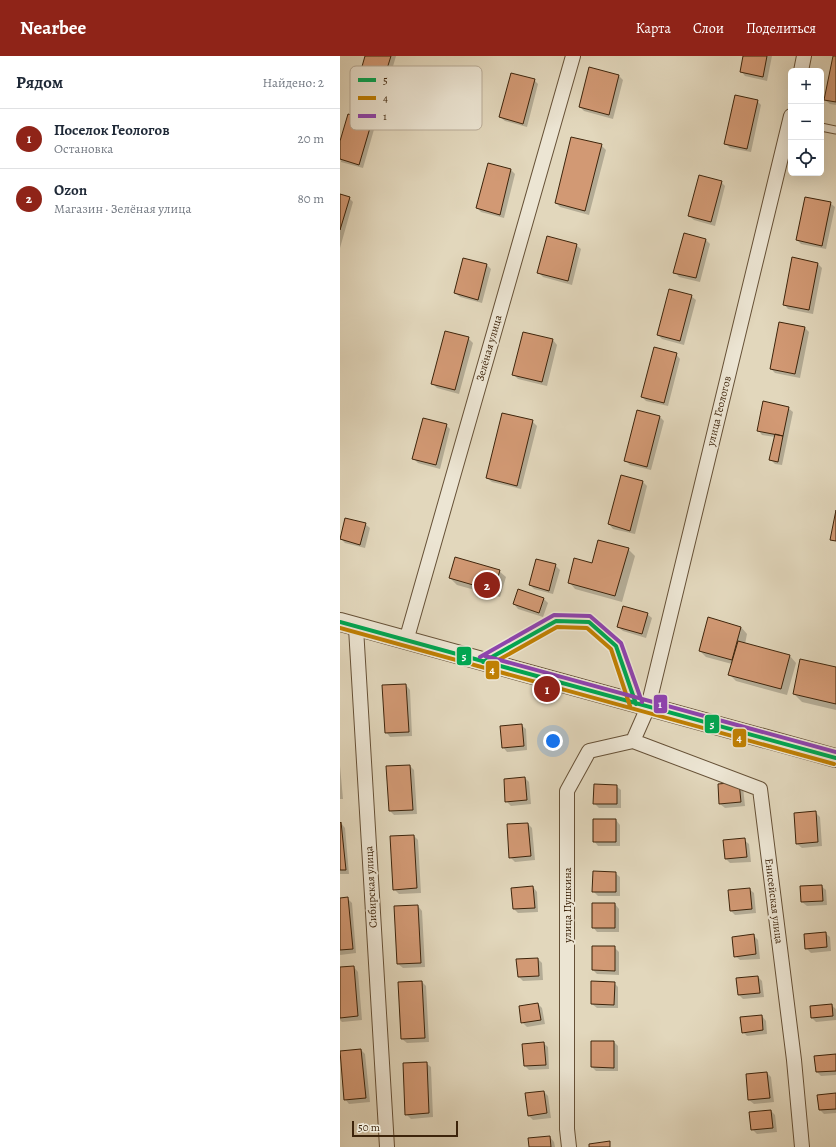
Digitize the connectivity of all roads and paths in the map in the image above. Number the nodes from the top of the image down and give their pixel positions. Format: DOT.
graph roads {
  1 [pos="573,56"];
  2 [pos="804,56"];
  3 [pos="802,68"];
  4 [pos="824,128"];
  5 [pos="836,130"];
  6 [pos="788,131"];
  7 [pos="348,625"];
  8 [pos="406,641"];
  9 [pos="483,662"];
  10 [pos="642,705"];
  11 [pos="633,741"];
  12 [pos="836,758"];
  13 [pos="387,1147"];
  14 [pos="569,1147"];
  15 [pos="802,1147"];
  1 -- 8 [label="street, Зелёная улица"];
  2 -- 3 [label="street"];
  4 -- 5 [label="lane"];
  6 -- 10 [label="street, улица Геологов"];
  7 -- 8 [label="street"];
  7 -- 13 [label="street, Сибирская улица"];
  8 -- 9 [label="street"];
  9 -- 10 [label="street"];
  9 -- 10 [label="lane"];
  10 -- 11 [label="street"];
  10 -- 12 [label="street"];
  11 -- 14 [label="street, улица Пушкина"];
  11 -- 15 [label="street, Енисейская улица"];
}
